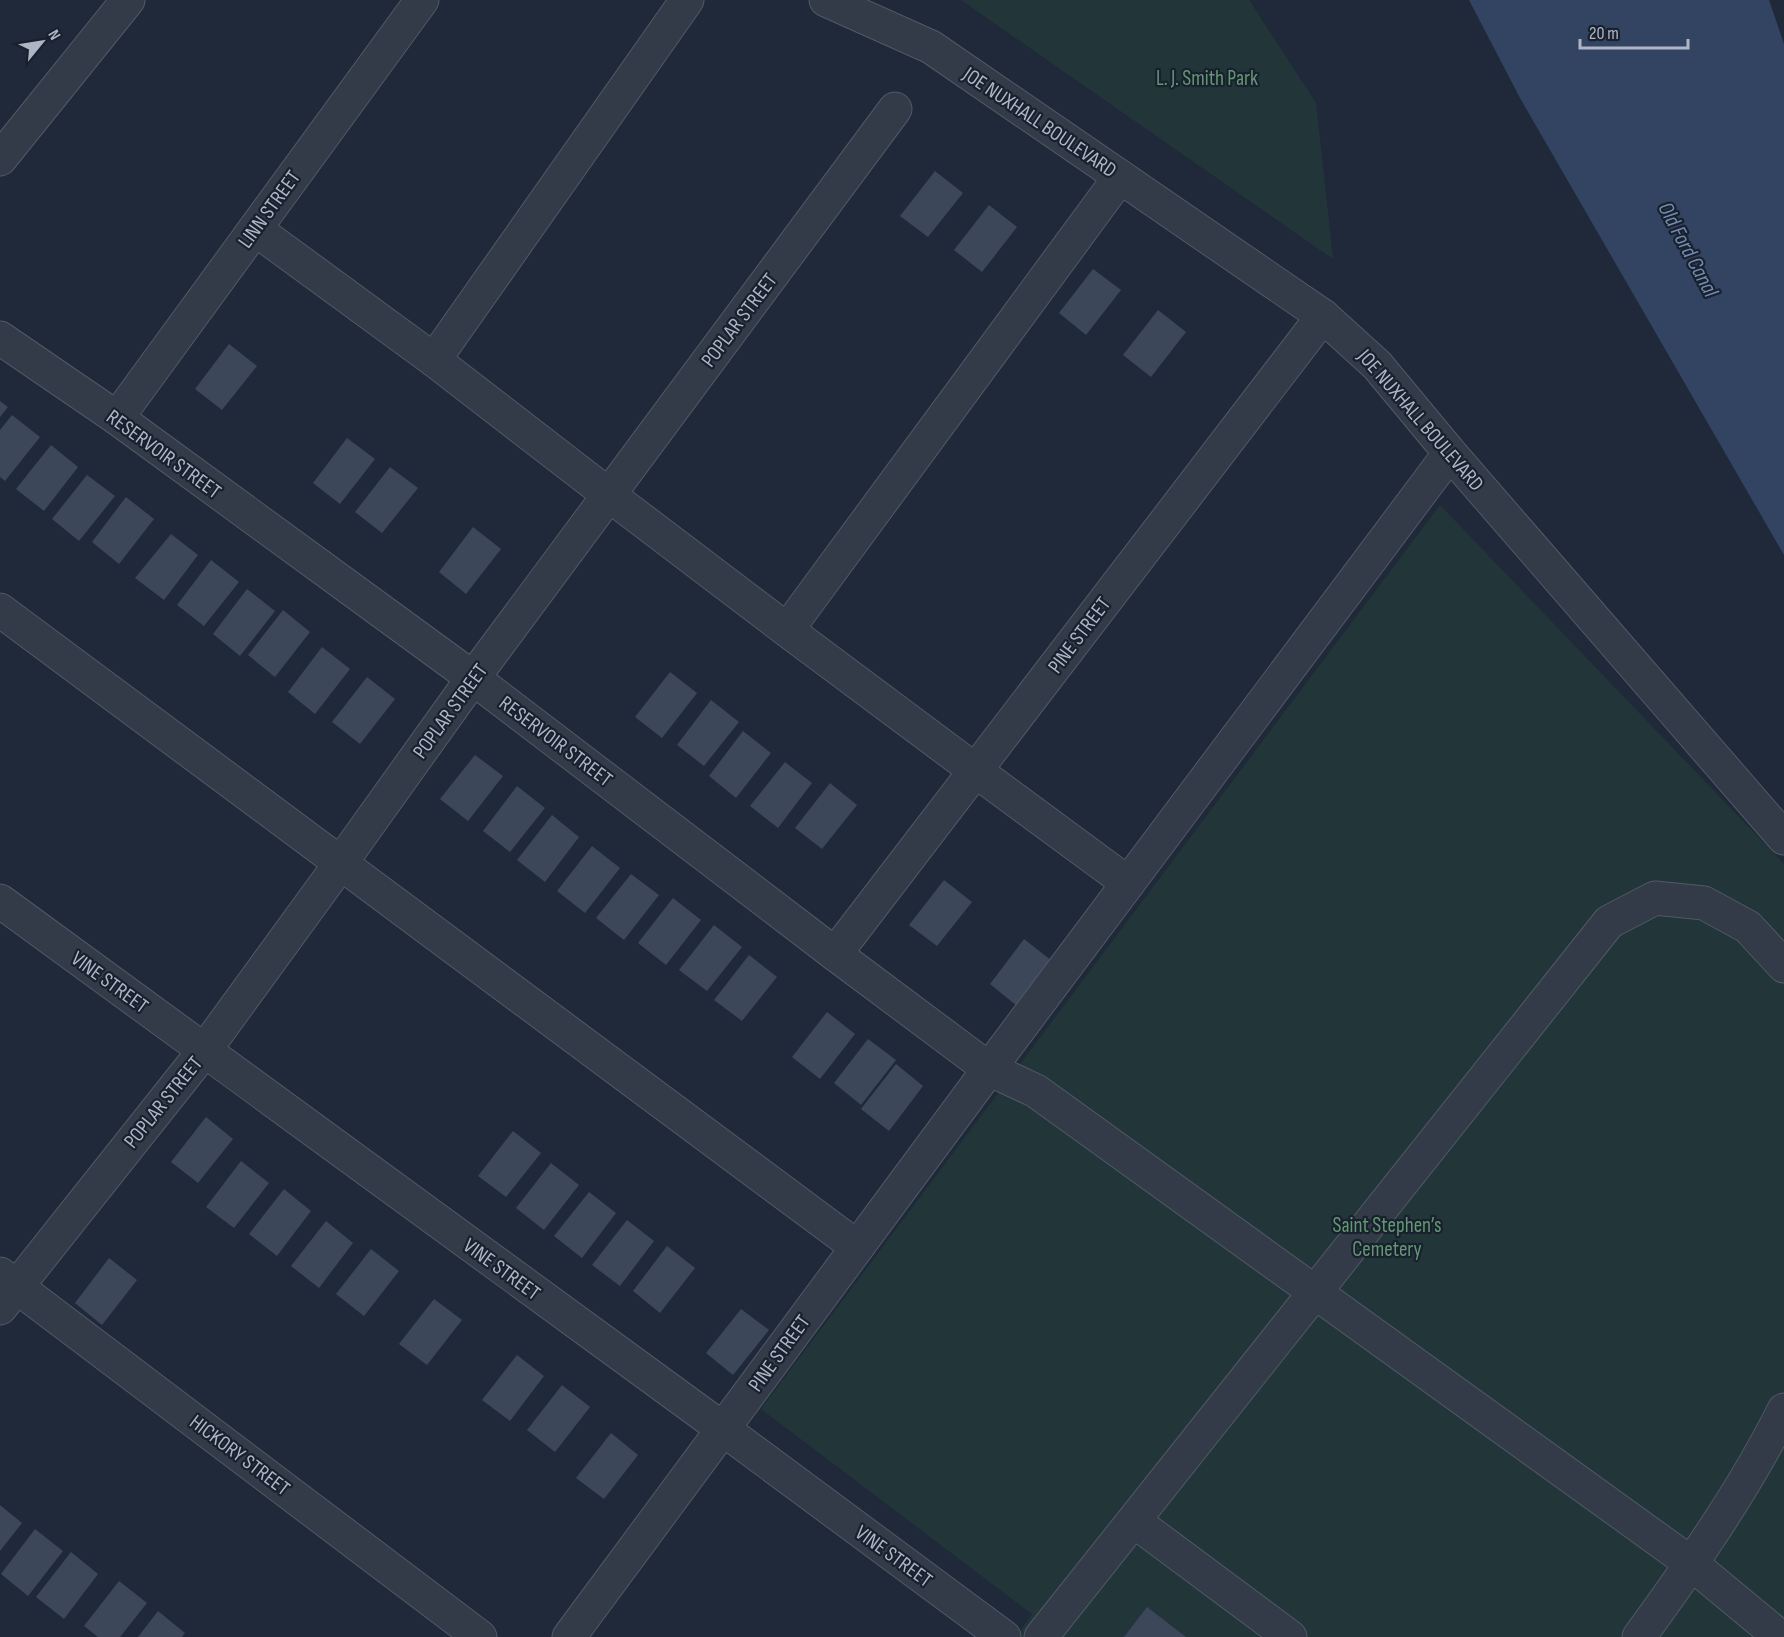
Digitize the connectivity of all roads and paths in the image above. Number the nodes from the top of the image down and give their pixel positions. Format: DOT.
graph roads {
  1 [pos="128,0"];
  2 [pos="422,0"];
  3 [pos="687,0"];
  4 [pos="826,0"];
  5 [pos="895,109"];
  6 [pos="0,159"];
  7 [pos="1120,177"];
  8 [pos="255,229"];
  9 [pos="1323,316"];
  10 [pos="0,338"];
  11 [pos="435,360"];
  12 [pos="117,418"];
  13 [pos="1450,453"];
  14 [pos="609,495"];
  15 [pos="0,610"];
  16 [pos="787,630"];
  17 [pos="473,678"];
  18 [pos="976,771"];
  19 [pos="1784,837"];
  20 [pos="340,864"];
  21 [pos="1128,883"];
  22 [pos="0,902"];
  23 [pos="836,954"];
  24 [pos="1784,966"];
  25 [pos="204,1051"];
  26 [pos="989,1069"];
  27 [pos="857,1247"];
  28 [pos="5,1289"];
  29 [pos="1315,1292"];
  30 [pos="1784,1410"];
  31 [pos="723,1429"];
  32 [pos="1134,1521"];
  33 [pos="1692,1564"];
  34 [pos="480,1637"];
  35 [pos="569,1637"];
  36 [pos="1004,1637"];
  37 [pos="1041,1637"];
  38 [pos="1290,1637"];
  39 [pos="1639,1637"];
  40 [pos="1780,1637"];
  1 -- 6 [label="street"];
  2 -- 8 [label="street, LINN STREET"];
  3 -- 11 [label="street"];
  4 -- 7 [label="street, JOE NUXHALL BOULEVARD"];
  5 -- 14 [label="street, POPLAR STREET"];
  7 -- 9 [label="street, JOE NUXHALL BOULEVARD"];
  7 -- 16 [label="street"];
  8 -- 11 [label="street"];
  8 -- 12 [label="street, LINN STREET"];
  9 -- 13 [label="street, JOE NUXHALL BOULEVARD"];
  9 -- 18 [label="street, PINE STREET"];
  10 -- 12 [label="street, RESERVOIR STREET"];
  11 -- 14 [label="street"];
  12 -- 17 [label="street, RESERVOIR STREET"];
  13 -- 19 [label="street, JOE NUXHALL BOULEVARD"];
  13 -- 21 [label="street, PINE STREET"];
  14 -- 16 [label="street"];
  14 -- 17 [label="street, POPLAR STREET"];
  15 -- 20 [label="street"];
  16 -- 18 [label="street"];
  17 -- 20 [label="street, POPLAR STREET"];
  17 -- 23 [label="street, RESERVOIR STREET"];
  18 -- 21 [label="street"];
  18 -- 23 [label="street, PINE STREET"];
  20 -- 25 [label="street, POPLAR STREET"];
  20 -- 27 [label="street"];
  21 -- 26 [label="street, PINE STREET"];
  22 -- 25 [label="street, VINE STREET"];
  23 -- 26 [label="street, RESERVOIR STREET"];
  24 -- 29 [label="street"];
  25 -- 28 [label="street, POPLAR STREET"];
  25 -- 31 [label="street, VINE STREET"];
  26 -- 27 [label="street, PINE STREET"];
  26 -- 29 [label="street, RESERVOIR STREET"];
  27 -- 31 [label="street, PINE STREET"];
  28 -- 34 [label="street, HICKORY STREET"];
  29 -- 32 [label="street"];
  29 -- 33 [label="street, RESERVOIR STREET"];
  30 -- 33 [label="street"];
  31 -- 35 [label="street, PINE STREET"];
  31 -- 36 [label="street, VINE STREET"];
  32 -- 37 [label="street"];
  32 -- 38 [label="street"];
  33 -- 39 [label="street"];
  33 -- 40 [label="street, RESERVOIR STREET"];
}
